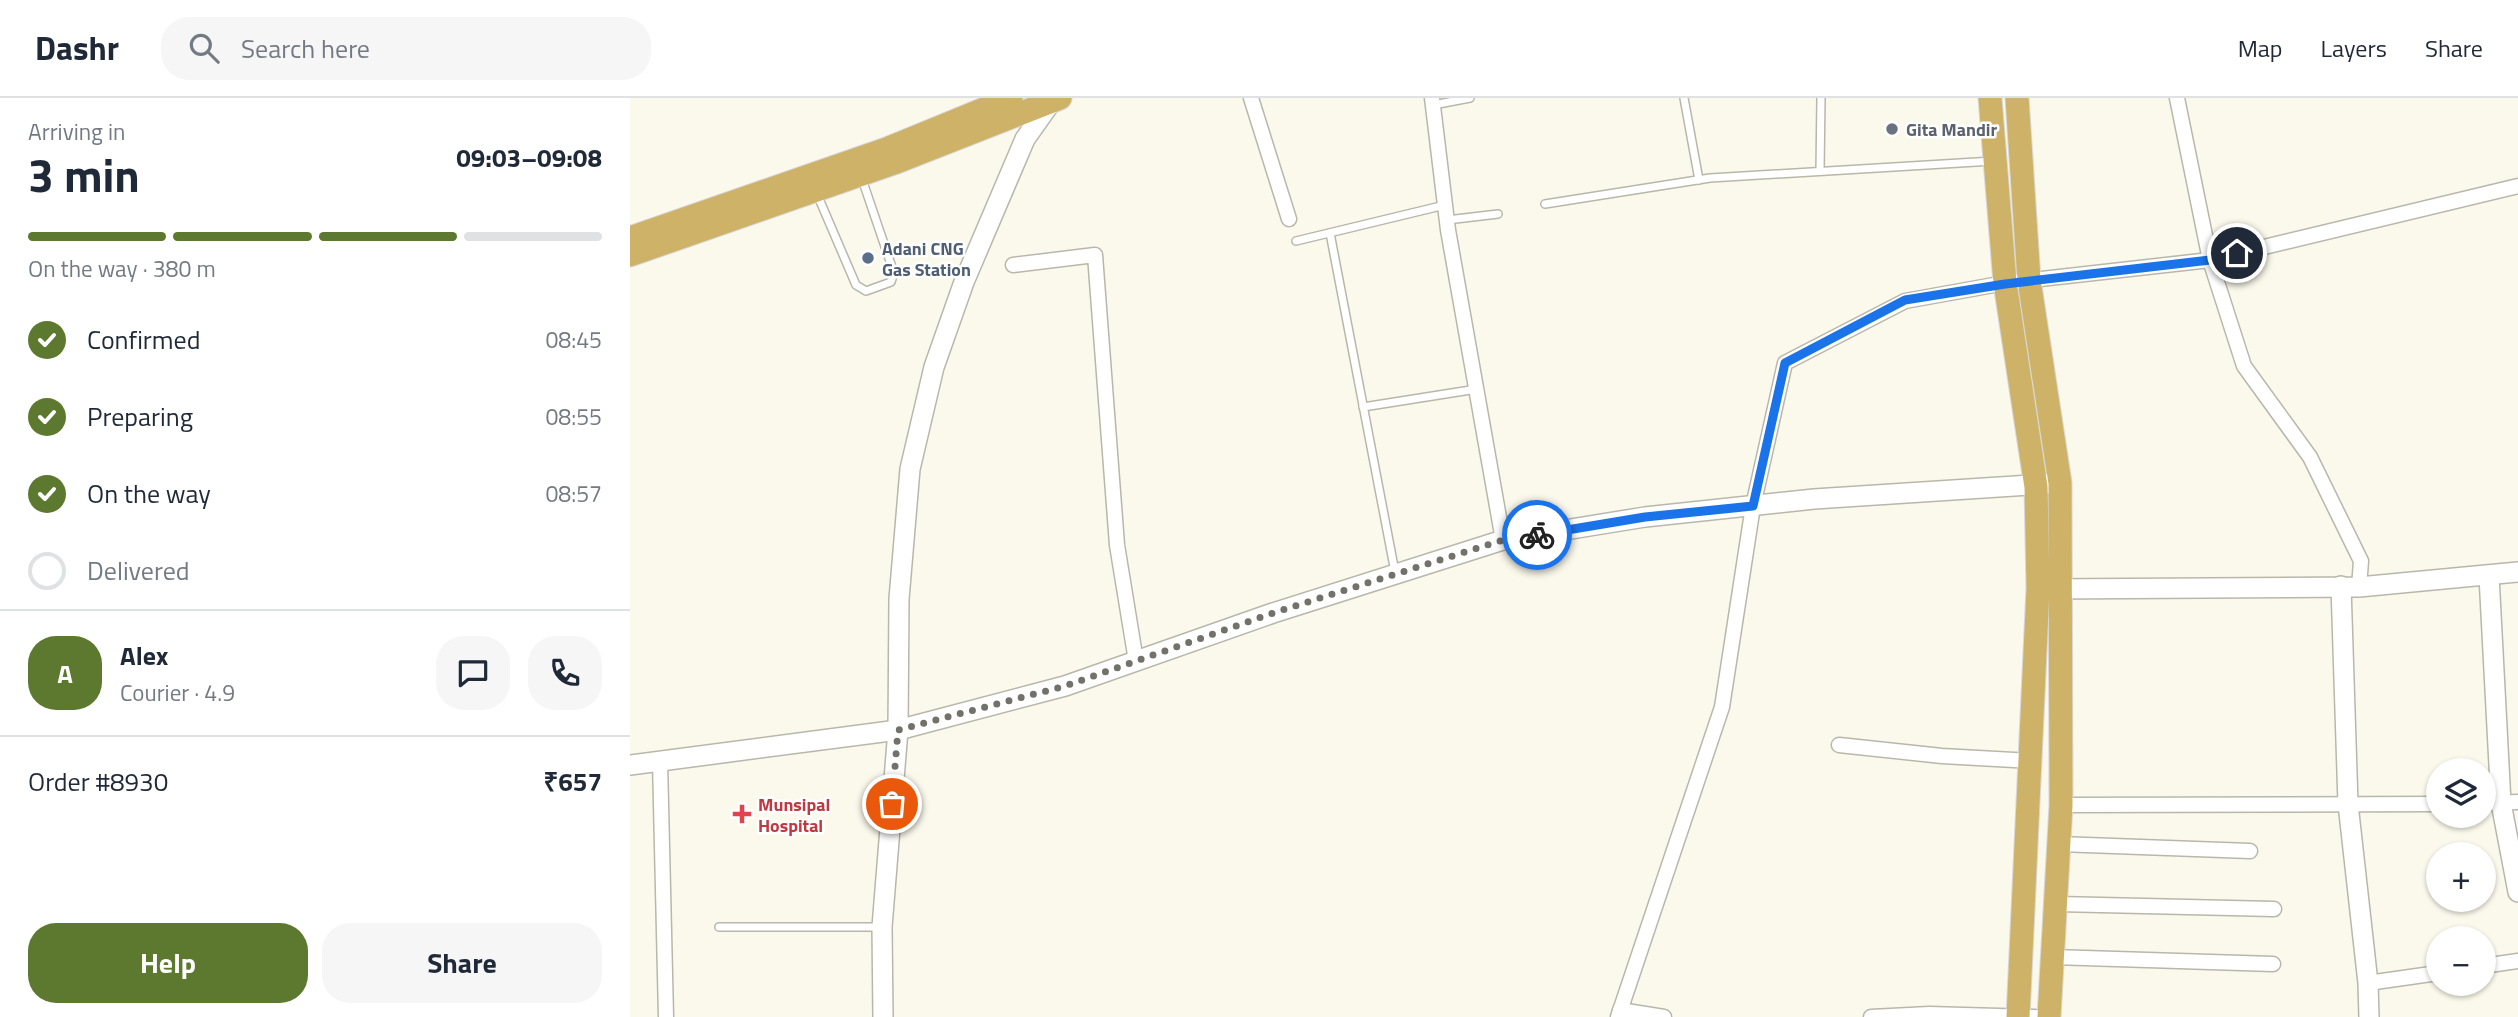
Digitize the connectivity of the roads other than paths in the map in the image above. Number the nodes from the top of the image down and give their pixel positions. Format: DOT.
graph roads {
  1 [pos="1011,98"];
  2 [pos="1251,98"];
  3 [pos="1470,98"];
  4 [pos="1684,98"];
  5 [pos="1821,98"];
  6 [pos="1990,98"];
  7 [pos="2017,98"];
  8 [pos="2177,98"];
  9 [pos="1055,99"];
  10 [pos="1432,101"];
  11 [pos="1994,161"];
  12 [pos="1820,171"];
  13 [pos="860,174"];
  14 [pos="1699,180"];
  15 [pos="2518,186"];
  16 [pos="815,190"];
  17 [pos="1545,204"];
  18 [pos="1446,213"];
  19 [pos="1498,214"];
  20 [pos="1289,219"];
  21 [pos="1330,233"];
  22 [pos="630,238"];
  23 [pos="1296,241"];
  24 [pos="630,255"];
  25 [pos="2210,260"];
  26 [pos="1013,265"];
  27 [pos="2029,280"];
  28 [pos="2005,284"];
  29 [pos="1477,389"];
  30 [pos="1363,407"];
  31 [pos="2060,483"];
  32 [pos="2036,487"];
  33 [pos="1753,506"];
  34 [pos="1503,540"];
  35 [pos="2518,572"];
  36 [pos="1396,574"];
  37 [pos="2489,576"];
  38 [pos="2350,587"];
  39 [pos="2049,589"];
  40 [pos="1136,661"];
  41 [pos="898,730"];
  42 [pos="1839,745"];
  43 [pos="660,761"];
  44 [pos="2032,761"];
  45 [pos="630,765"];
  46 [pos="2501,803"];
  47 [pos="2348,804"];
  48 [pos="2426,804"];
  49 [pos="2061,805"];
  50 [pos="2059,844"];
  51 [pos="2250,851"];
  52 [pos="2518,892"];
  53 [pos="2057,904"];
  54 [pos="2274,909"];
  55 [pos="719,927"];
  56 [pos="882,927"];
  57 [pos="2053,957"];
  58 [pos="2518,961"];
  59 [pos="2273,964"];
  60 [pos="2496,964"];
  61 [pos="2426,975"];
  62 [pos="2368,983"];
  63 [pos="1619,1014"];
  64 [pos="666,1017"];
  65 [pos="883,1017"];
  66 [pos="1664,1017"];
  67 [pos="1871,1017"];
  68 [pos="2023,1017"];
  69 [pos="2049,1017"];
  70 [pos="2369,1017"];
  1 -- 22 [label="main road"];
  2 -- 20 [label="street"];
  3 -- 10 [label="lane"];
  4 -- 14 [label="lane"];
  5 -- 12 [label="lane"];
  6 -- 11 [label="main road"];
  7 -- 27 [label="main road"];
  8 -- 25 [label="street"];
  9 -- 13 [label="main road"];
  9 -- 41 [label="street"];
  10 -- 18 [label="street"];
  11 -- 12 [label="lane"];
  11 -- 28 [label="main road"];
  12 -- 14 [label="lane"];
  13 -- 16 [label="main road"];
  13 -- 16 [label="lane"];
  14 -- 17 [label="lane"];
  15 -- 25 [label="street"];
  16 -- 24 [label="main road"];
  18 -- 19 [label="lane"];
  18 -- 21 [label="lane"];
  18 -- 29 [label="street"];
  21 -- 23 [label="lane"];
  21 -- 30 [label="lane"];
  25 -- 27 [label="street"];
  25 -- 38 [label="street"];
  26 -- 40 [label="street"];
  27 -- 28 [label="street"];
  27 -- 31 [label="main road"];
  28 -- 32 [label="main road"];
  28 -- 33 [label="street"];
  29 -- 30 [label="lane"];
  29 -- 34 [label="street"];
  30 -- 36 [label="lane"];
  31 -- 32 [label="street"];
  31 -- 39 [label="main road"];
  32 -- 33 [label="street"];
  32 -- 39 [label="main road"];
  33 -- 34 [label="street"];
  33 -- 63 [label="street"];
  34 -- 36 [label="street"];
  35 -- 37 [label="street"];
  36 -- 40 [label="street"];
  37 -- 38 [label="street"];
  37 -- 46 [label="street"];
  38 -- 39 [label="street"];
  38 -- 47 [label="street"];
  39 -- 44 [label="main road"];
  39 -- 49 [label="main road"];
  40 -- 41 [label="street"];
  41 -- 43 [label="street"];
  41 -- 56 [label="street"];
  42 -- 44 [label="street"];
  43 -- 45 [label="street"];
  43 -- 64 [label="street"];
  44 -- 68 [label="main road"];
  46 -- 52 [label="street"];
  47 -- 48 [label="street"];
  47 -- 49 [label="street"];
  47 -- 62 [label="street"];
  49 -- 50 [label="main road"];
  50 -- 51 [label="street"];
  50 -- 53 [label="main road"];
  53 -- 54 [label="street"];
  53 -- 57 [label="main road"];
  55 -- 56 [label="lane"];
  56 -- 65 [label="street"];
  57 -- 59 [label="street"];
  57 -- 69 [label="main road"];
  58 -- 60 [label="street"];
  61 -- 62 [label="street"];
  62 -- 70 [label="street"];
  63 -- 66 [label="street"];
  67 -- 68 [label="street"];
}
